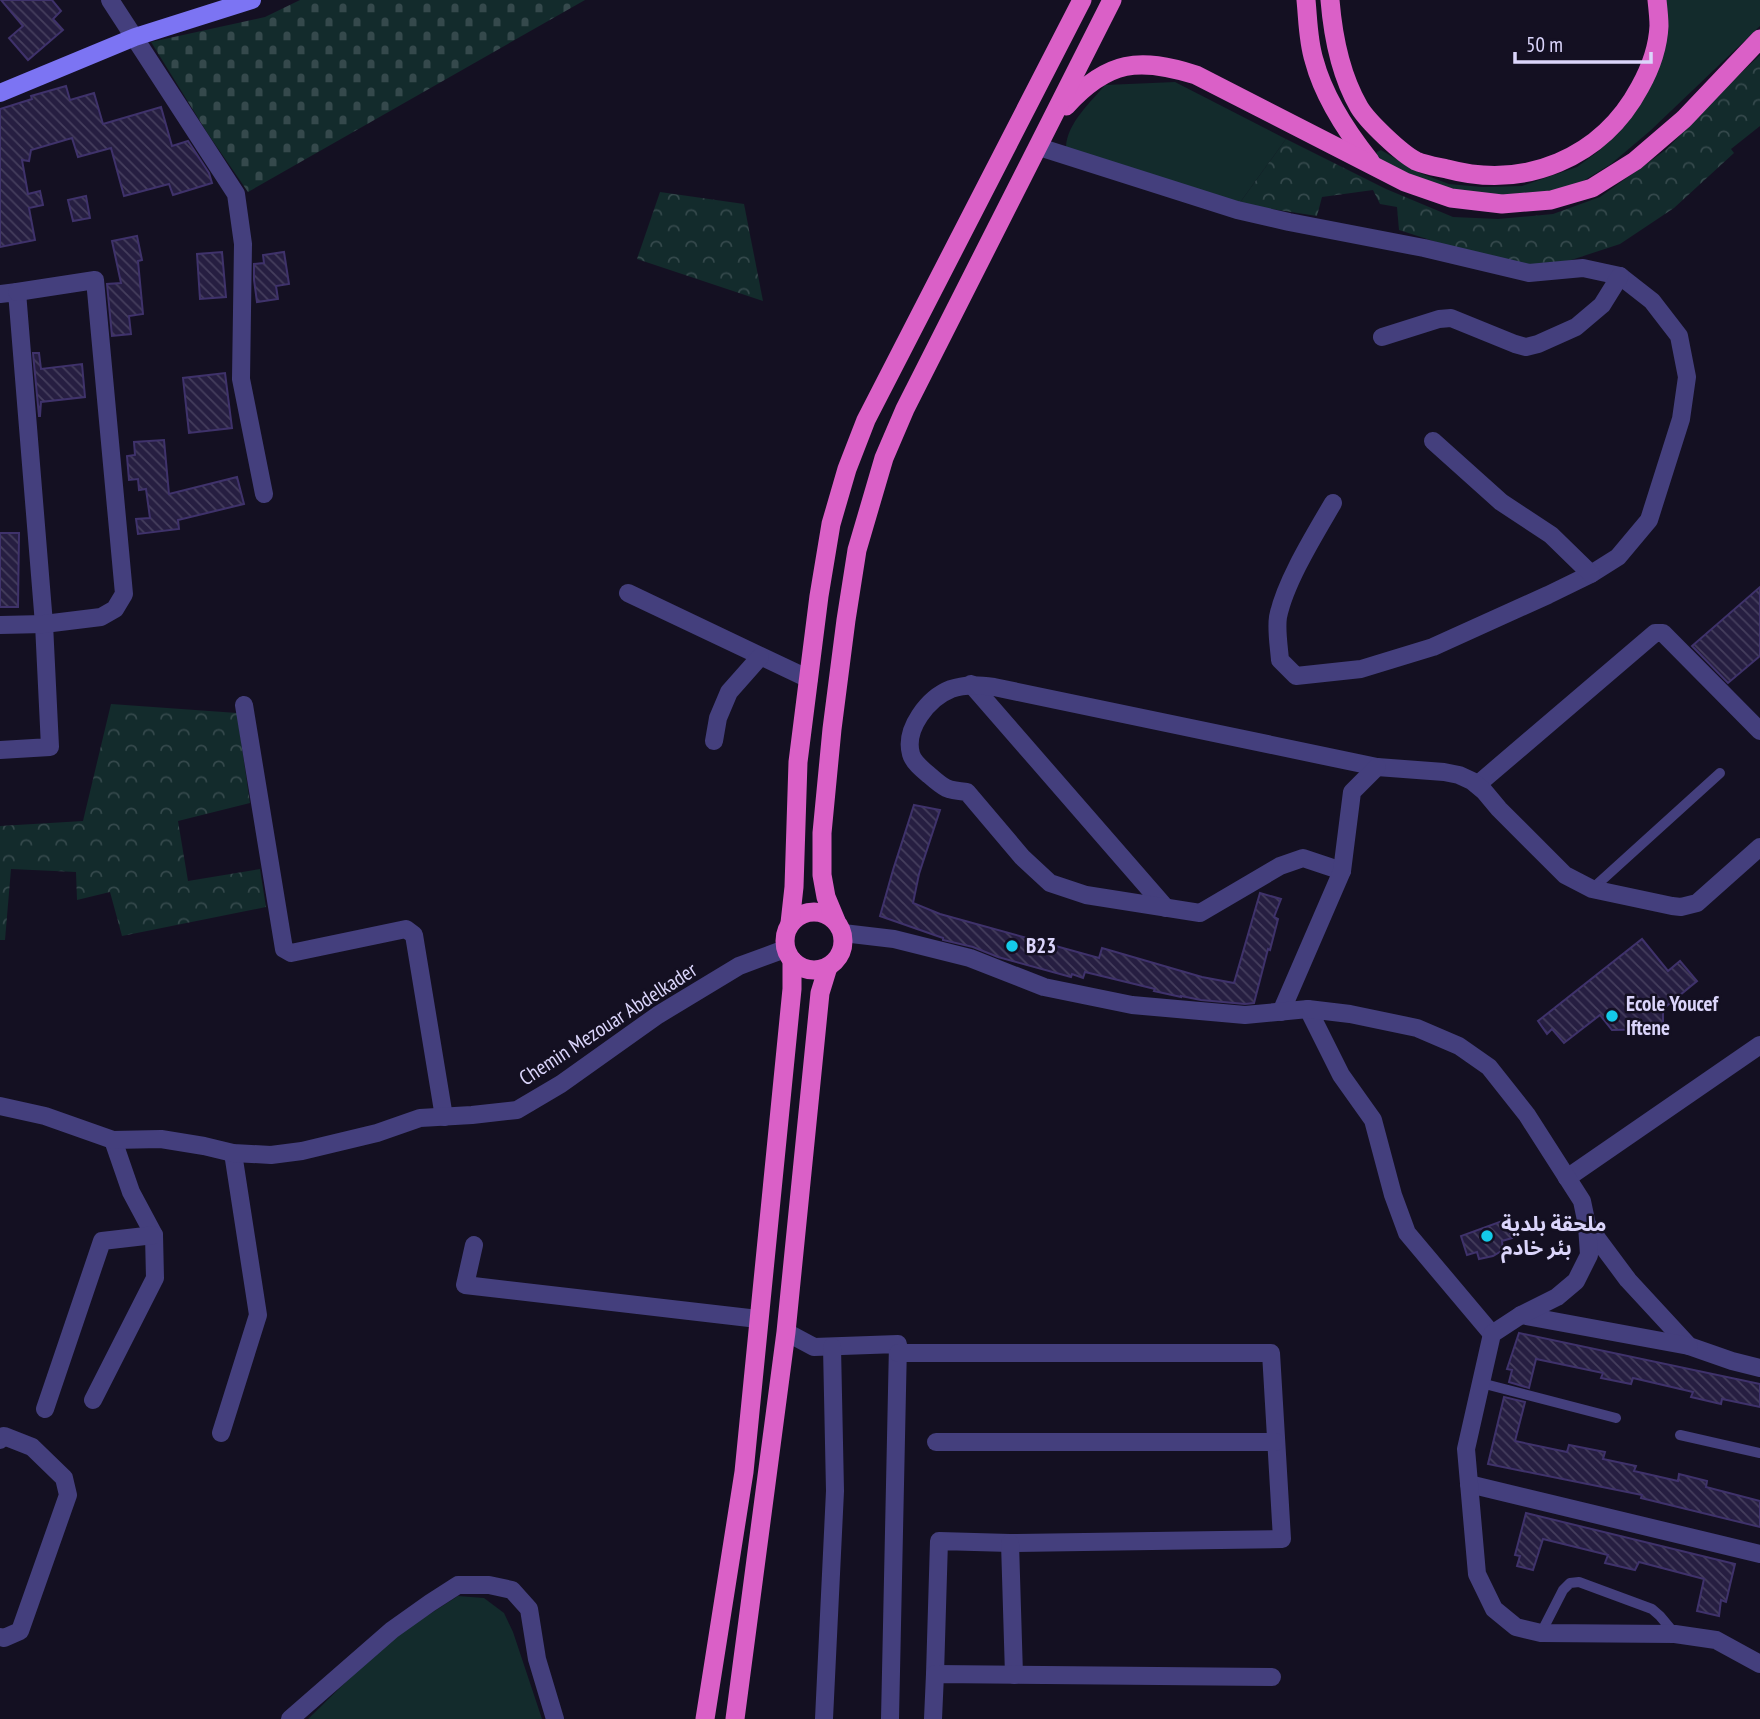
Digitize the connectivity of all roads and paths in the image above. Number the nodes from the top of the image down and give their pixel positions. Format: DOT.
graph roads {
  1 [pos="110,0"];
  2 [pos="253,0"];
  3 [pos="1082,0"];
  4 [pos="1112,0"];
  5 [pos="1306,0"];
  6 [pos="1331,0"];
  7 [pos="1657,0"];
  8 [pos="135,37"];
  9 [pos="1760,39"];
  10 [pos="0,93"];
  11 [pos="1049,125"];
  12 [pos="1039,147"];
  13 [pos="1374,166"];
  14 [pos="1620,276"];
  15 [pos="8,293"];
  16 [pos="1382,337"];
  17 [pos="1433,440"];
  18 [pos="264,494"];
  19 [pos="1333,503"];
  20 [pos="1591,574"];
  21 [pos="628,593"];
  22 [pos="44,624"];
  23 [pos="0,625"];
  24 [pos="760,657"];
  25 [pos="809,679"];
  26 [pos="971,684"];
  27 [pos="244,705"];
  28 [pos="1760,731"];
  29 [pos="714,741"];
  30 [pos="0,750"];
  31 [pos="1377,767"];
  32 [pos="1720,773"];
  33 [pos="1477,785"];
  34 [pos="1760,847"];
  35 [pos="1342,872"];
  36 [pos="1592,889"];
  37 [pos="1166,908"];
  38 [pos="790,923"];
  39 [pos="840,927"];
  40 [pos="788,955"];
  41 [pos="828,967"];
  42 [pos="1308,1009"];
  43 [pos="1280,1012"];
  44 [pos="1760,1045"];
  45 [pos="0,1106"];
  46 [pos="444,1117"];
  47 [pos="113,1140"];
  48 [pos="233,1153"];
  49 [pos="1567,1178"];
  50 [pos="1587,1225"];
  51 [pos="154,1235"];
  52 [pos="474,1245"];
  53 [pos="1521,1315"];
  54 [pos="758,1319"];
  55 [pos="786,1332"];
  56 [pos="1492,1334"];
  57 [pos="1689,1346"];
  58 [pos="832,1347"];
  59 [pos="898,1353"];
  60 [pos="1760,1368"];
  61 [pos="1481,1383"];
  62 [pos="93,1400"];
  63 [pos="45,1409"];
  64 [pos="1616,1418"];
  65 [pos="221,1433"];
  66 [pos="1680,1435"];
  67 [pos="0,1440"];
  68 [pos="936,1442"];
  69 [pos="1276,1442"];
  70 [pos="1760,1453"];
  71 [pos="1469,1484"];
  72 [pos="1010,1543"];
  73 [pos="1760,1554"];
  74 [pos="1541,1633"];
  75 [pos="1675,1634"];
  76 [pos="0,1637"];
  77 [pos="1760,1664"];
  78 [pos="935,1674"];
  79 [pos="1014,1675"];
  80 [pos="1272,1676"];
  81 [pos="290,1719"];
  82 [pos="555,1719"];
  83 [pos="705,1719"];
  84 [pos="735,1719"];
  85 [pos="824,1719"];
  86 [pos="890,1719"];
  87 [pos="933,1719"];
  1 -- 8 [label="street"];
  2 -- 8 [label="main road"];
  3 -- 25 [label="highway"];
  4 -- 11 [label="highway"];
  5 -- 13 [label="highway"];
  6 -- 7 [label="highway"];
  8 -- 10 [label="main road"];
  8 -- 18 [label="street"];
  9 -- 13 [label="highway"];
  11 -- 12 [label="highway"];
  11 -- 13 [label="highway"];
  12 -- 14 [label="street"];
  12 -- 39 [label="highway"];
  14 -- 16 [label="street"];
  14 -- 20 [label="street"];
  15 -- 22 [label="street"];
  15 -- 22 [label="street"];
  17 -- 20 [label="street"];
  19 -- 20 [label="street"];
  21 -- 24 [label="street"];
  22 -- 23 [label="street"];
  22 -- 30 [label="street"];
  24 -- 25 [label="street"];
  24 -- 29 [label="street"];
  25 -- 38 [label="highway"];
  26 -- 31 [label="street"];
  26 -- 37 [label="street"];
  26 -- 37 [label="street"];
  27 -- 46 [label="street"];
  28 -- 33 [label="street"];
  31 -- 33 [label="street"];
  31 -- 35 [label="street"];
  32 -- 36 [label="lane"];
  33 -- 36 [label="street"];
  34 -- 36 [label="street"];
  35 -- 37 [label="street"];
  35 -- 43 [label="street"];
  38 -- 39 [label="highway"];
  38 -- 40 [label="highway"];
  39 -- 41 [label="highway"];
  39 -- 43 [label="street"];
  40 -- 41 [label="highway"];
  40 -- 46 [label="street, Chemin Mezouar Abdelkader"];
  40 -- 54 [label="highway"];
  41 -- 55 [label="highway"];
  42 -- 43 [label="street"];
  42 -- 49 [label="street"];
  42 -- 56 [label="street"];
  44 -- 49 [label="street"];
  45 -- 47 [label="street, Chemin Mezouar Abdelkader"];
  46 -- 48 [label="street, Chemin Mezouar Abdelkader"];
  47 -- 48 [label="street, Chemin Mezouar Abdelkader"];
  47 -- 51 [label="street"];
  48 -- 65 [label="street"];
  49 -- 50 [label="street"];
  50 -- 53 [label="street"];
  50 -- 57 [label="street"];
  51 -- 62 [label="street"];
  51 -- 63 [label="street"];
  52 -- 54 [label="street"];
  53 -- 56 [label="street"];
  53 -- 57 [label="street"];
  54 -- 83 [label="highway"];
  55 -- 58 [label="street"];
  55 -- 84 [label="highway"];
  56 -- 61 [label="street"];
  57 -- 60 [label="street"];
  58 -- 59 [label="street"];
  58 -- 85 [label="street"];
  59 -- 69 [label="street"];
  59 -- 86 [label="street"];
  61 -- 64 [label="lane"];
  61 -- 71 [label="street"];
  66 -- 70 [label="lane"];
  67 -- 76 [label="street"];
  68 -- 69 [label="street"];
  69 -- 72 [label="street"];
  71 -- 73 [label="street"];
  71 -- 74 [label="street"];
  72 -- 78 [label="street"];
  72 -- 79 [label="street"];
  74 -- 75 [label="street"];
  74 -- 75 [label="lane"];
  75 -- 77 [label="street"];
  78 -- 79 [label="street"];
  78 -- 87 [label="street"];
  79 -- 80 [label="street"];
  81 -- 82 [label="street"];
}
